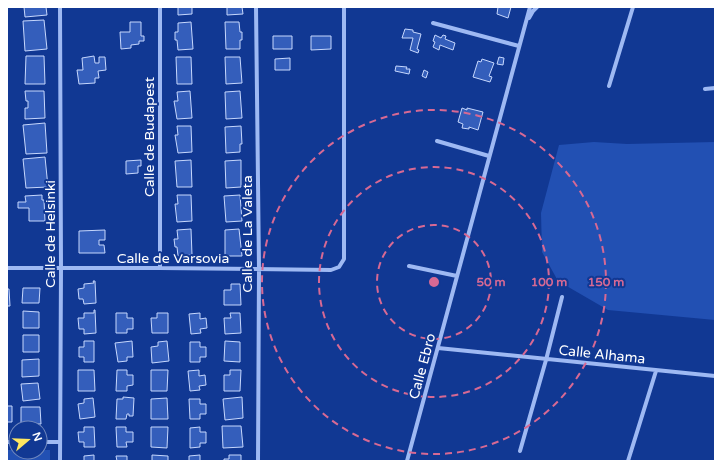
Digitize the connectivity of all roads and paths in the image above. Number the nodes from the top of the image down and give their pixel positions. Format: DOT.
graph roads {
  1 [pos="60,7"];
  2 [pos="160,7"];
  3 [pos="256,7"];
  4 [pos="344,7"];
  5 [pos="530,7"];
  6 [pos="537,7"];
  7 [pos="633,7"];
  8 [pos="433,22"];
  9 [pos="526,22"];
  10 [pos="519,46"];
  11 [pos="609,86"];
  12 [pos="715,88"];
  13 [pos="705,89"];
  14 [pos="437,141"];
  15 [pos="490,156"];
  16 [pos="409,266"];
  17 [pos="7,268"];
  18 [pos="160,268"];
  19 [pos="61,269"];
  20 [pos="259,269"];
  21 [pos="457,276"];
  22 [pos="562,297"];
  23 [pos="438,348"];
  24 [pos="546,360"];
  25 [pos="656,370"];
  26 [pos="715,376"];
  27 [pos="48,442"];
  28 [pos="60,442"];
  29 [pos="520,451"];
  30 [pos="60,461"];
  31 [pos="258,461"];
  32 [pos="407,461"];
  33 [pos="628,461"];
  1 -- 19 [label="street, Calle de Helsinki"];
  2 -- 18 [label="street, Calle de Budapest"];
  3 -- 20 [label="street, Calle de La Valeta"];
  4 -- 20 [label="street, Calle de Varsovia"];
  5 -- 9 [label="street, Calle Ebro"];
  6 -- 9 [label="street, Calle Ebro"];
  7 -- 11 [label="street"];
  8 -- 10 [label="street"];
  9 -- 10 [label="street, Calle Ebro"];
  10 -- 15 [label="street, Calle Ebro"];
  12 -- 13 [label="street"];
  14 -- 15 [label="street"];
  15 -- 21 [label="street, Calle Ebro"];
  16 -- 21 [label="street"];
  17 -- 19 [label="street, Calle de Varsovia"];
  18 -- 19 [label="street, Calle de Varsovia"];
  18 -- 20 [label="street, Calle de Varsovia"];
  19 -- 28 [label="street, Calle de Helsinki"];
  20 -- 31 [label="street, Calle de La Valeta"];
  21 -- 23 [label="street, Calle Ebro"];
  22 -- 24 [label="street, Calle Alhama"];
  23 -- 24 [label="street, Calle Alhama"];
  23 -- 32 [label="street, Calle Ebro"];
  24 -- 25 [label="street, Calle Alhama"];
  24 -- 29 [label="street, Calle Alhama"];
  25 -- 26 [label="street, Calle Alhama"];
  25 -- 33 [label="street, Calle Alhama"];
  27 -- 28 [label="street"];
  28 -- 30 [label="street, Calle de Helsinki"];
}
